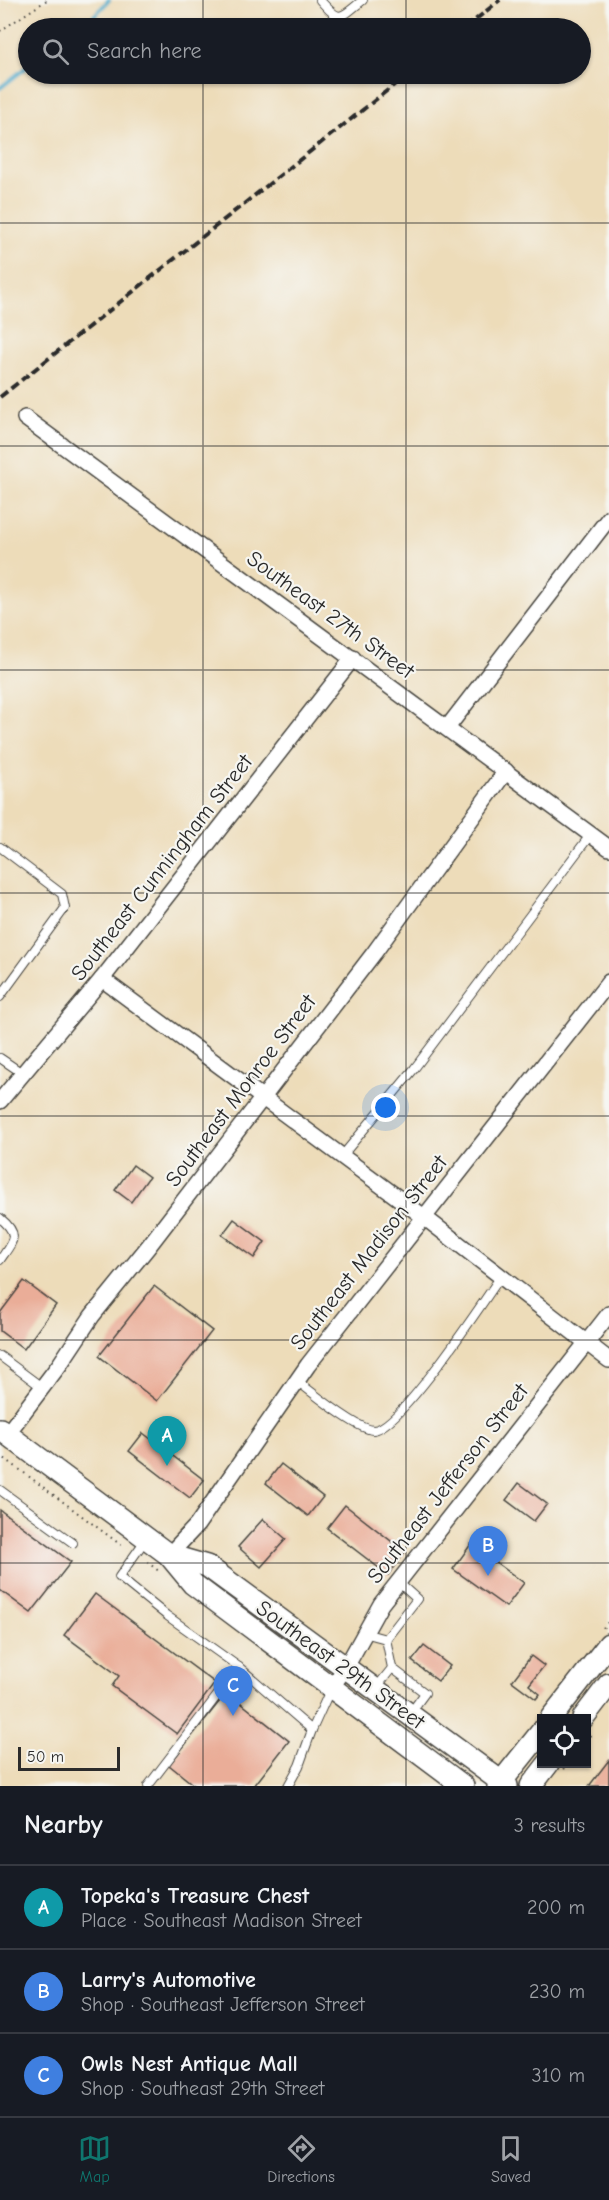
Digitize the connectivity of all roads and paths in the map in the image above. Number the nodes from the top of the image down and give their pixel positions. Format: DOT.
graph roads {
  1 [pos="47,0"];
  2 [pos="320,0"];
  3 [pos="363,0"];
  4 [pos="20,18"];
  5 [pos="18,19"];
  6 [pos="0,31"];
  7 [pos="25,418"];
  8 [pos="609,518"];
  9 [pos="353,658"];
  10 [pos="447,728"];
  11 [pos="506,771"];
  12 [pos="591,834"];
  13 [pos="0,847"];
  14 [pos="609,848"];
  15 [pos="102,979"];
  16 [pos="609,981"];
  17 [pos="0,997"];
  18 [pos="0,1058"];
  19 [pos="22,1073"];
  20 [pos="262,1096"];
  21 [pos="0,1101"];
  22 [pos="342,1156"];
  23 [pos="424,1217"];
  24 [pos="0,1218"];
  25 [pos="0,1260"];
  26 [pos="501,1276"];
  27 [pos="609,1314"];
  28 [pos="586,1342"];
  29 [pos="0,1356"];
  30 [pos="609,1360"];
  31 [pos="297,1381"];
  32 [pos="43,1388"];
  33 [pos="4,1432"];
  34 [pos="0,1455"];
  35 [pos="0,1490"];
  36 [pos="147,1538"];
  37 [pos="73,1542"];
  38 [pos="121,1545"];
  39 [pos="169,1555"];
  40 [pos="398,1582"];
  41 [pos="364,1634"];
  42 [pos="386,1639"];
  43 [pos="609,1644"];
  44 [pos="239,1667"];
  45 [pos="346,1667"];
  46 [pos="392,1668"];
  47 [pos="609,1684"];
  48 [pos="331,1688"];
  49 [pos="376,1689"];
  50 [pos="409,1714"];
  51 [pos="555,1714"];
  52 [pos="587,1714"];
  53 [pos="312,1730"];
  54 [pos="537,1738"];
  55 [pos="545,1768"];
  56 [pos="290,1785"];
  57 [pos="502,1785"];
  58 [pos="148,1786"];
  59 [pos="464,1786"];
  60 [pos="531,1786"];
  1 -- 4 [label="path"];
  2 -- 3 [label="lane"];
  5 -- 6 [label="path"];
  7 -- 9 [label="street, Southeast 27th Street"];
  8 -- 10 [label="street"];
  9 -- 10 [label="street, Southeast 27th Street"];
  9 -- 15 [label="street, Southeast Cunningham Street"];
  10 -- 11 [label="street, Southeast 27th Street"];
  11 -- 12 [label="street, Southeast 27th Street"];
  11 -- 20 [label="street, Southeast Monroe Street"];
  12 -- 14 [label="street, Southeast 27th Street"];
  12 -- 22 [label="lane"];
  13 -- 17 [label="lane"];
  15 -- 19 [label="street, Southeast Cunningham Street"];
  15 -- 20 [label="street"];
  16 -- 23 [label="street, Southeast Madison Street"];
  18 -- 19 [label="lane"];
  19 -- 21 [label="street, Southeast Cunningham Street"];
  20 -- 22 [label="street"];
  20 -- 32 [label="street, Southeast Monroe Street"];
  22 -- 23 [label="street"];
  23 -- 26 [label="street"];
  23 -- 31 [label="street, Southeast Madison Street"];
  24 -- 25 [label="lane"];
  26 -- 28 [label="street"];
  26 -- 31 [label="lane"];
  27 -- 28 [label="street, Southeast Jefferson Street"];
  28 -- 30 [label="street"];
  28 -- 40 [label="street, Southeast Jefferson Street"];
  29 -- 32 [label="lane"];
  31 -- 39 [label="street, Southeast Madison Street"];
  32 -- 33 [label="street, Southeast Monroe Street"];
  33 -- 36 [label="main road, Southeast 29th Street"];
  34 -- 38 [label="path"];
  35 -- 37 [label="lane"];
  36 -- 39 [label="main road, Southeast 29th Street"];
  36 -- 44 [label="lane"];
  39 -- 45 [label="main road, Southeast 29th Street"];
  39 -- 48 [label="main road, Southeast 29th Street"];
  40 -- 41 [label="street, Southeast Jefferson Street"];
  40 -- 42 [label="lane"];
  41 -- 42 [label="lane"];
  41 -- 45 [label="street, Southeast Jefferson Street"];
  42 -- 46 [label="lane"];
  43 -- 51 [label="main road"];
  44 -- 53 [label="lane"];
  44 -- 58 [label="lane"];
  45 -- 48 [label="street, Southeast Jefferson Street"];
  45 -- 49 [label="main road, Southeast 29th Street"];
  46 -- 49 [label="lane"];
  46 -- 50 [label="lane"];
  47 -- 52 [label="main road"];
  48 -- 53 [label="lane"];
  48 -- 59 [label="main road, Southeast 29th Street"];
  49 -- 50 [label="main road, Southeast 29th Street"];
  50 -- 57 [label="main road, Southeast 29th Street"];
  53 -- 56 [label="lane"];
  54 -- 57 [label="main road"];
  55 -- 60 [label="main road"];
}
